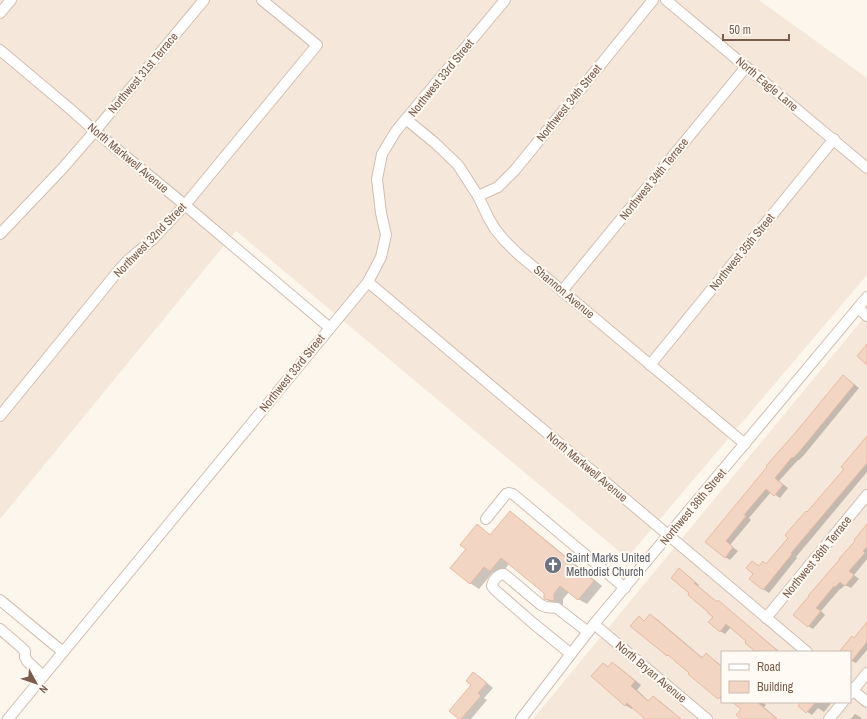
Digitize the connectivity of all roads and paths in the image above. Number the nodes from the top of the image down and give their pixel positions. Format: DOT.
graph roads {
  1 [pos="11,0"];
  2 [pos="204,0"];
  3 [pos="262,0"];
  4 [pos="505,0"];
  5 [pos="653,0"];
  6 [pos="666,0"];
  7 [pos="0,13"];
  8 [pos="0,50"];
  9 [pos="746,67"];
  10 [pos="407,120"];
  11 [pos="95,131"];
  12 [pos="834,140"];
  13 [pos="867,168"];
  14 [pos="478,196"];
  15 [pos="185,205"];
  16 [pos="0,234"];
  17 [pos="368,282"];
  18 [pos="562,290"];
  19 [pos="867,297"];
  20 [pos="858,308"];
  21 [pos="867,316"];
  22 [pos="330,328"];
  23 [pos="650,365"];
  24 [pos="0,416"];
  25 [pos="745,444"];
  26 [pos="867,495"];
  27 [pos="486,519"];
  28 [pos="668,536"];
  29 [pos="625,588"];
  30 [pos="0,600"];
  31 [pos="766,618"];
  32 [pos="591,628"];
  33 [pos="0,629"];
  34 [pos="806,651"];
  35 [pos="63,652"];
  36 [pos="571,654"];
  37 [pos="867,673"];
  38 [pos="43,676"];
  39 [pos="851,691"];
  40 [pos="867,702"];
  41 [pos="842,703"];
  42 [pos="8,719"];
  43 [pos="522,719"];
  44 [pos="707,719"];
  45 [pos="829,719"];
  1 -- 7 [label="street"];
  2 -- 11 [label="street, Northwest 31st Terrace"];
  3 -- 15 [label="street, Northwest 32nd Street"];
  4 -- 10 [label="street, Northwest 33rd Street"];
  5 -- 14 [label="street, Northwest 34th Street"];
  6 -- 9 [label="street, North Eagle Lane"];
  8 -- 11 [label="street, North Markwell Avenue"];
  9 -- 12 [label="street, North Eagle Lane"];
  9 -- 18 [label="street, Northwest 34th Terrace"];
  10 -- 14 [label="street, Shannon Avenue"];
  10 -- 17 [label="street, Northwest 33rd Street"];
  11 -- 15 [label="street, North Markwell Avenue"];
  11 -- 16 [label="street, Northwest 31st Terrace"];
  12 -- 13 [label="street, North Eagle Lane"];
  12 -- 23 [label="street, Northwest 35th Street"];
  14 -- 18 [label="street, Shannon Avenue"];
  15 -- 22 [label="street, North Markwell Avenue"];
  15 -- 24 [label="street, Northwest 32nd Street"];
  17 -- 22 [label="street, Northwest 33rd Street"];
  17 -- 28 [label="street, North Markwell Avenue"];
  18 -- 23 [label="street, Shannon Avenue"];
  19 -- 20 [label="street, Northwest 36th Street"];
  20 -- 21 [label="street"];
  20 -- 25 [label="street, Northwest 36th Street"];
  22 -- 35 [label="street, Northwest 33rd Street"];
  23 -- 25 [label="street, Shannon Avenue"];
  25 -- 28 [label="street, Northwest 36th Street"];
  26 -- 31 [label="street, Northwest 36th Terrace"];
  27 -- 29 [label="street"];
  28 -- 29 [label="street, Northwest 36th Street"];
  28 -- 31 [label="street, North Markwell Avenue"];
  29 -- 32 [label="street, Northwest 36th Street"];
  30 -- 35 [label="street"];
  31 -- 34 [label="street, North Markwell Avenue"];
  32 -- 36 [label="street, Northwest 36th Street"];
  32 -- 36 [label="street, North Bryan Avenue"];
  32 -- 44 [label="street, North Bryan Avenue"];
  33 -- 38 [label="street"];
  35 -- 38 [label="street, Northwest 33rd Street"];
  36 -- 43 [label="street, Northwest 36th Street"];
  37 -- 39 [label="street"];
  38 -- 42 [label="street, Northwest 33rd Street"];
  39 -- 40 [label="street"];
  41 -- 45 [label="street"];
}
